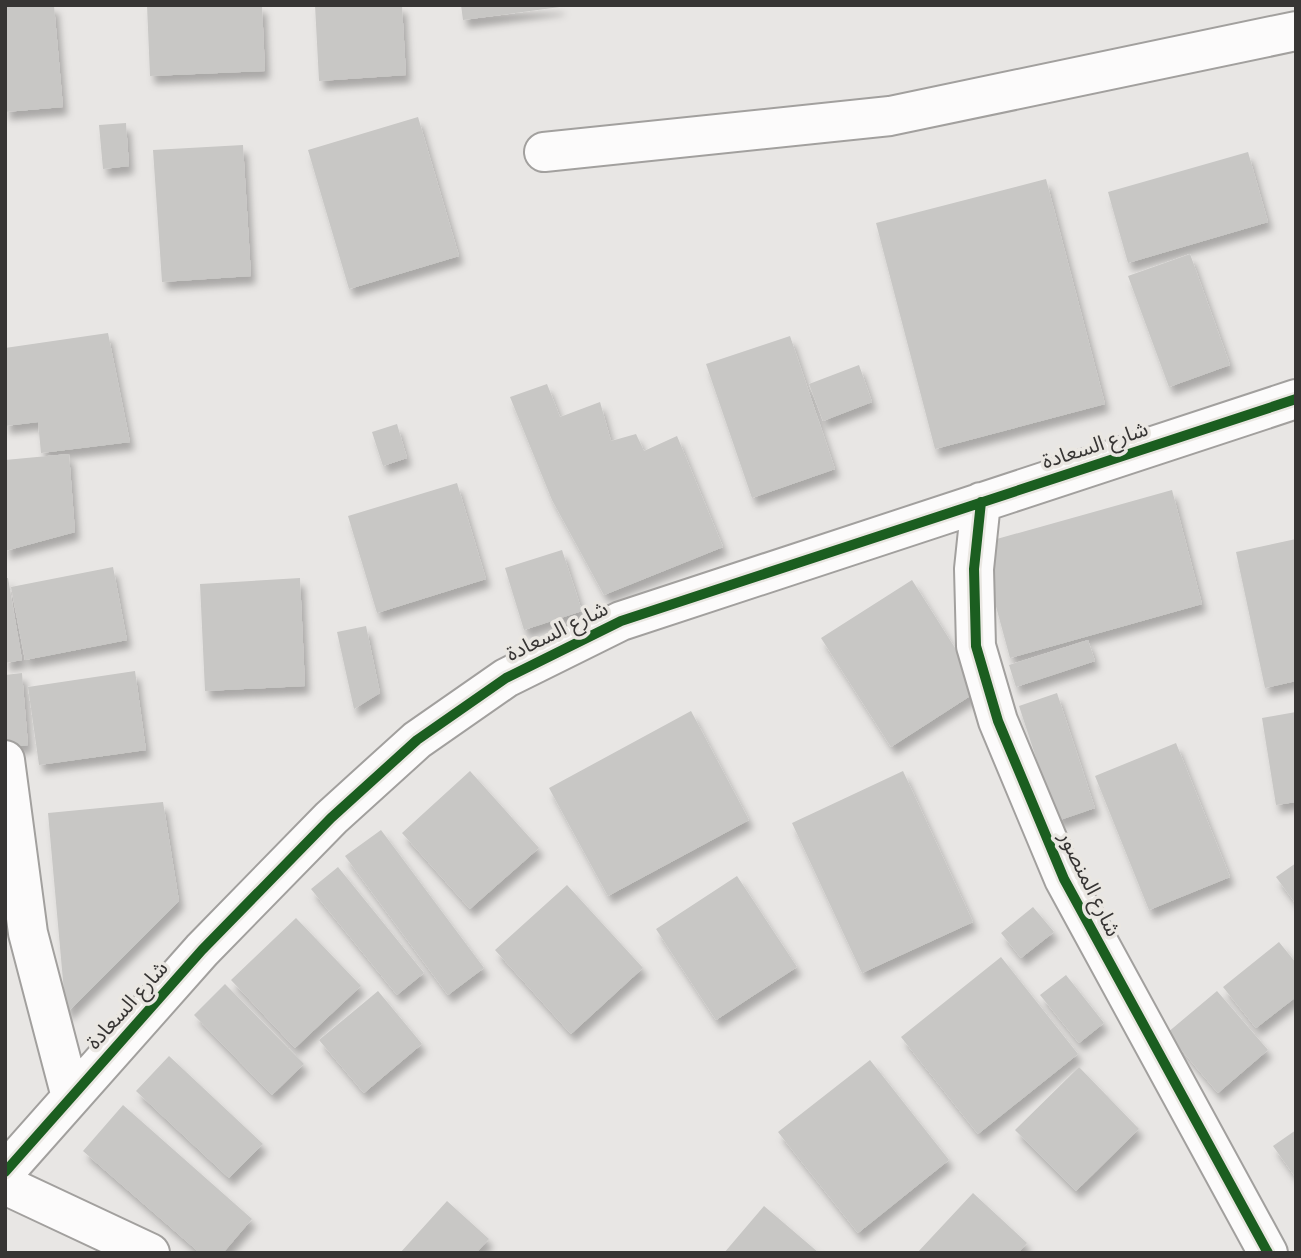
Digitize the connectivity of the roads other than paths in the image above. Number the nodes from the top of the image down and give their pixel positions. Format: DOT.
graph roads {
  1 [pos="1296,31"];
  2 [pos="544,152"];
  3 [pos="1296,399"];
  4 [pos="981,502"];
  5 [pos="5,760"];
  6 [pos="71,1097"];
  7 [pos="5,1172"];
  8 [pos="5,1185"];
  9 [pos="150,1253"];
  10 [pos="1268,1253"];
  1 -- 2 [label="street"];
  3 -- 4 [label="street, شارع السعادة"];
  4 -- 6 [label="street, شارع السعادة"];
  4 -- 10 [label="street, شارع المنصور"];
  5 -- 6 [label="street"];
  6 -- 7 [label="street, شارع السعادة"];
  8 -- 9 [label="street"];
}
